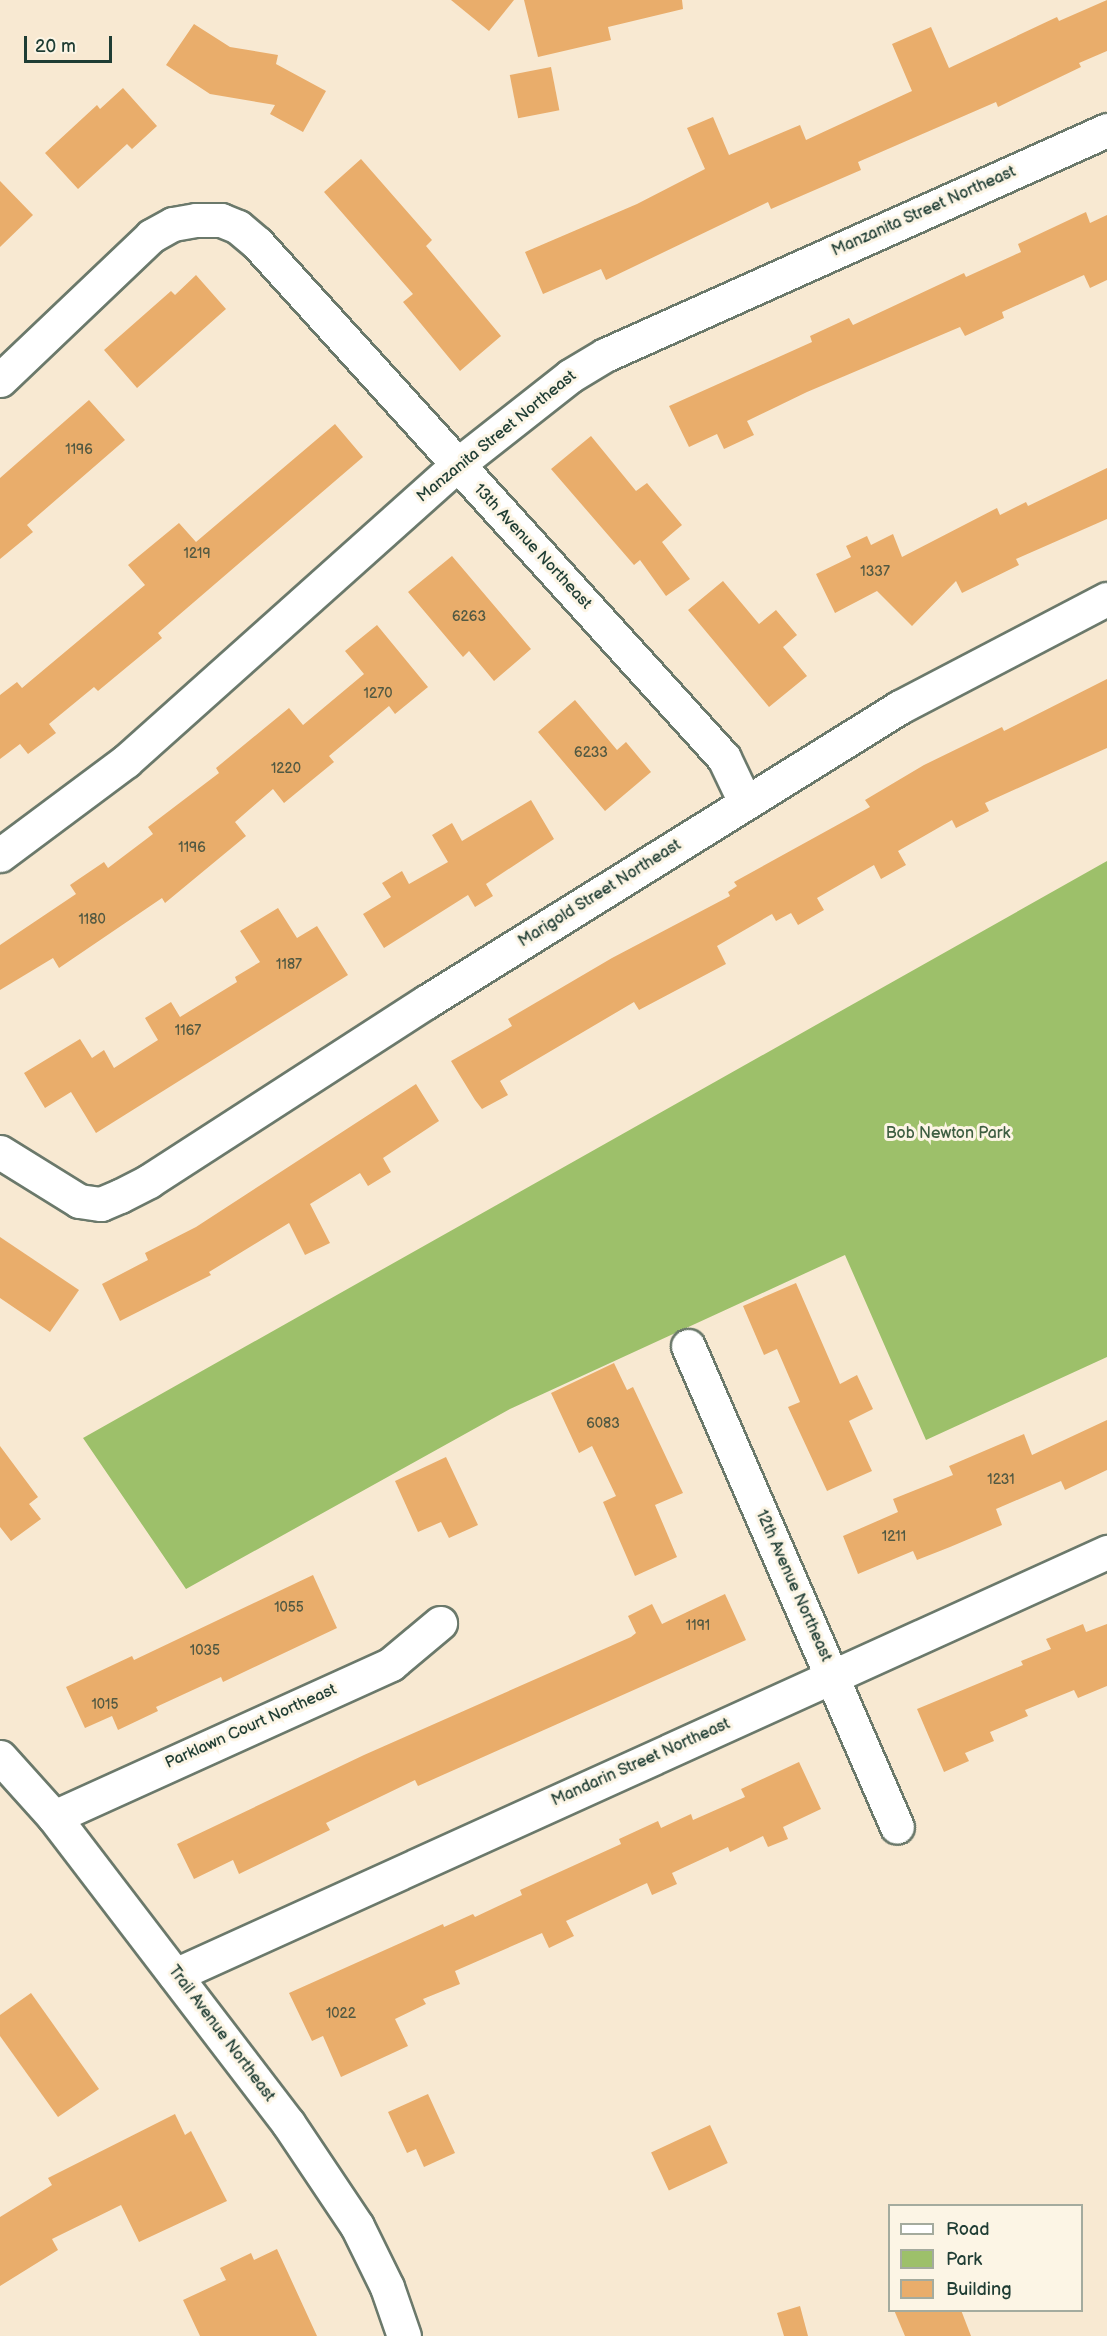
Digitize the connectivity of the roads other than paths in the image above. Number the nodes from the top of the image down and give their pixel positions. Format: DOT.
graph roads {
  1 [pos="1107,130"];
  2 [pos="0,380"];
  3 [pos="457,465"];
  4 [pos="1107,599"];
  5 [pos="745,802"];
  6 [pos="0,855"];
  7 [pos="0,1152"];
  8 [pos="688,1346"];
  9 [pos="1107,1552"];
  10 [pos="440,1623"];
  11 [pos="832,1677"];
  12 [pos="0,1756"];
  13 [pos="54,1817"];
  14 [pos="897,1827"];
  15 [pos="175,1975"];
  16 [pos="404,2336"];
  1 -- 3 [label="street, Manzanita Street Northeast"];
  2 -- 3 [label="street, 13th Avenue Northeast"];
  3 -- 5 [label="street, 13th Avenue Northeast"];
  3 -- 6 [label="street, Manzanita Street Northeast"];
  4 -- 5 [label="street, Marigold Street Northeast"];
  5 -- 7 [label="street, Marigold Street Northeast"];
  8 -- 11 [label="street, 12th Avenue Northeast"];
  9 -- 11 [label="street, Mandarin Street Northeast"];
  10 -- 13 [label="street, Parklawn Court Northeast"];
  11 -- 14 [label="street, 12th Avenue Northeast"];
  11 -- 15 [label="street, Mandarin Street Northeast"];
  12 -- 13 [label="street, Trail Avenue Northeast"];
  13 -- 15 [label="street, Trail Avenue Northeast"];
  15 -- 16 [label="street, Trail Avenue Northeast"];
}
